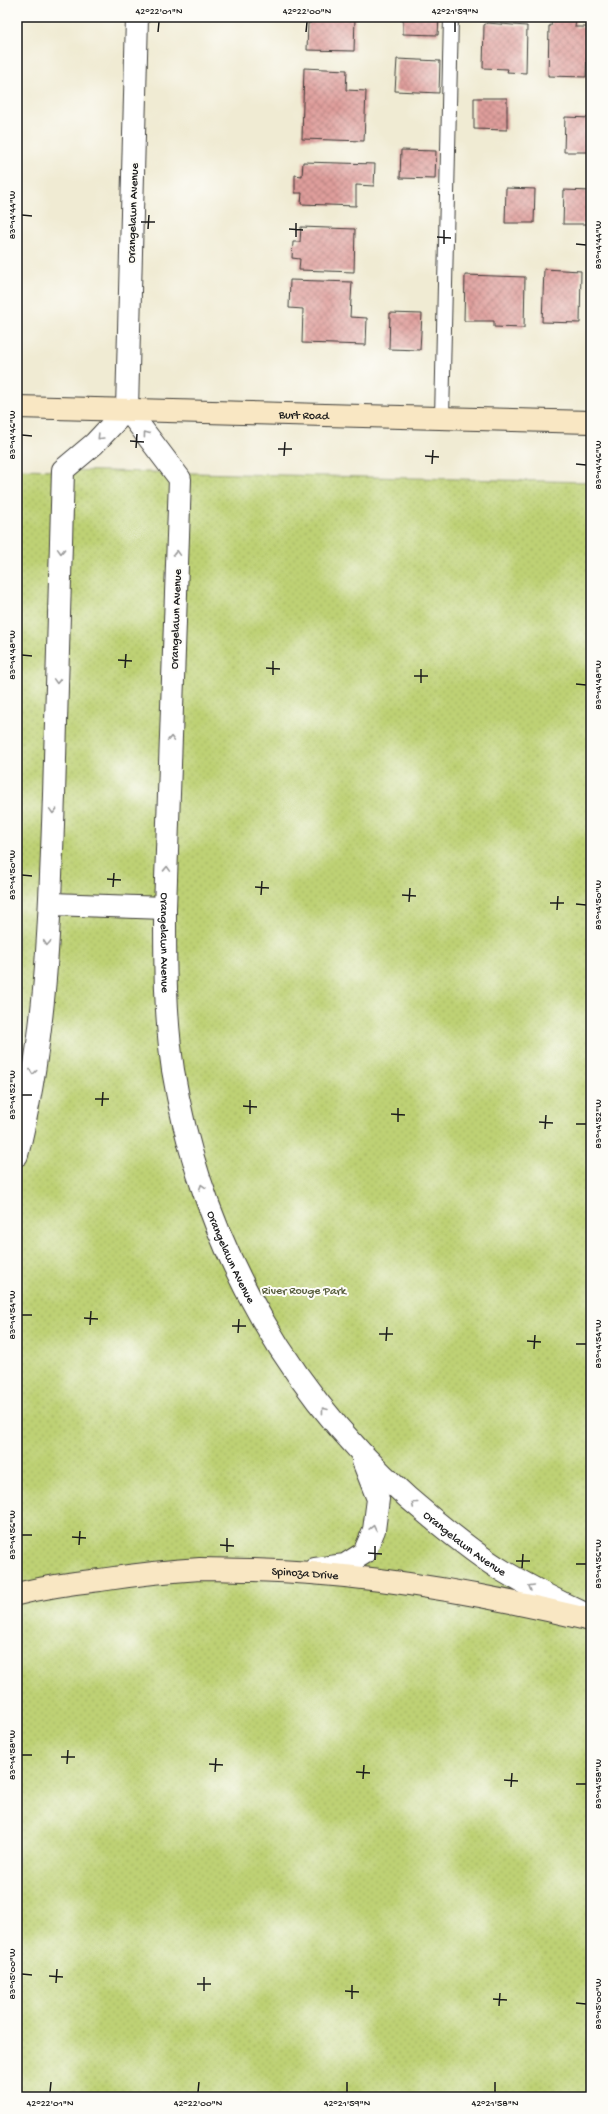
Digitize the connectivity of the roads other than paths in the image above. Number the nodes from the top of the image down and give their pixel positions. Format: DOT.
graph roads {
  1 [pos="137,17"];
  2 [pos="451,17"];
  3 [pos="17,407"];
  4 [pos="127,409"];
  5 [pos="442,418"];
  6 [pos="591,422"];
  7 [pos="51,904"];
  8 [pos="165,908"];
  9 [pos="17,1155"];
  10 [pos="355,1446"];
  11 [pos="300,1572"];
  12 [pos="17,1594"];
  13 [pos="591,1617"];
  14 [pos="591,1620"];
  1 -- 4 [label="street, Orangelawn Avenue"];
  2 -- 5 [label="lane"];
  3 -- 4 [label="street, Burt Road"];
  4 -- 5 [label="street, Burt Road"];
  4 -- 7 [label="street, one-way"];
  8 -- 4 [label="street, Orangelawn Avenue, one-way"];
  5 -- 6 [label="street, Burt Road"];
  7 -- 8 [label="street"];
  7 -- 9 [label="street, one-way"];
  10 -- 8 [label="street, Orangelawn Avenue, one-way"];
  11 -- 10 [label="street, Orangelawn Avenue, one-way"];
  13 -- 10 [label="street, Orangelawn Avenue, one-way"];
  11 -- 12 [label="street, Spinoza Drive"];
  11 -- 14 [label="street, Spinoza Drive"];
}
